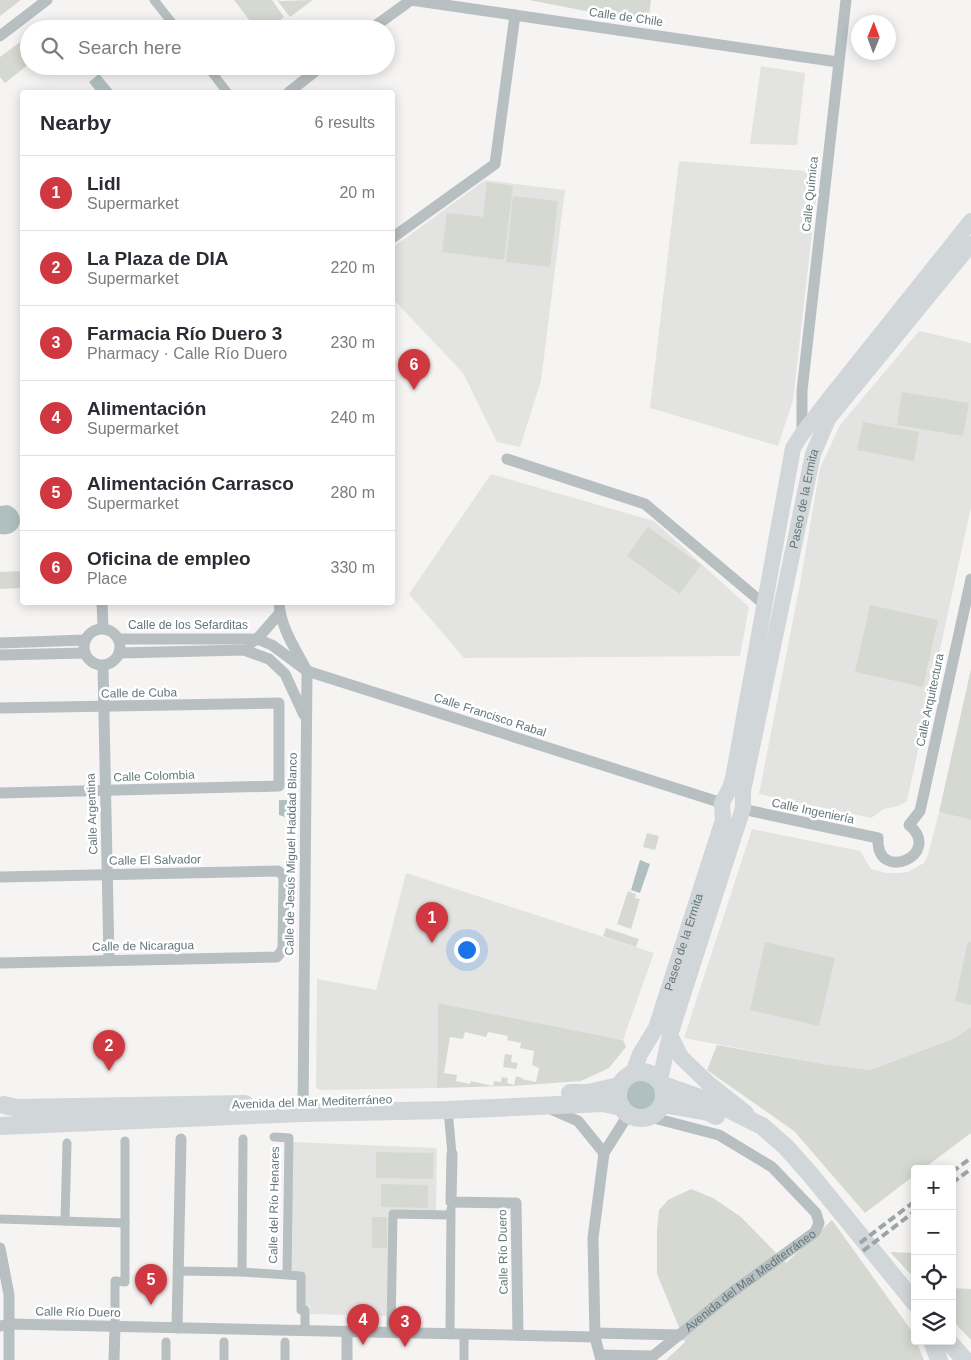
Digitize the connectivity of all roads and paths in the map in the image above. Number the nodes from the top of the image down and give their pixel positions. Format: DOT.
graph roads {
  1 [pos="47,0"];
  2 [pos="154,0"];
  3 [pos="411,0"];
  4 [pos="846,0"];
  5 [pos="514,15"];
  6 [pos="21,20"];
  7 [pos="170,20"];
  8 [pos="383,20"];
  9 [pos="20,21"];
  10 [pos="0,36"];
  11 [pos="838,62"];
  12 [pos="214,75"];
  13 [pos="310,75"];
  14 [pos="225,90"];
  15 [pos="291,90"];
  16 [pos="971,222"];
  17 [pos="395,236"];
  18 [pos="971,244"];
  19 [pos="802,391"];
  20 [pos="828,400"];
  21 [pos="802,434"];
  22 [pos="508,459"];
  23 [pos="971,579"];
  24 [pos="102,605"];
  25 [pos="765,605"];
  26 [pos="279,608"];
  27 [pos="102,628"];
  28 [pos="119,639"];
  29 [pos="257,639"];
  30 [pos="85,640"];
  31 [pos="0,644"];
  32 [pos="239,650"];
  33 [pos="85,653"];
  34 [pos="119,653"];
  35 [pos="0,655"];
  36 [pos="103,666"];
  37 [pos="307,671"];
  38 [pos="285,674"];
  39 [pos="102,707"];
  40 [pos="0,708"];
  41 [pos="306,718"];
  42 [pos="279,786"];
  43 [pos="104,791"];
  44 [pos="0,793"];
  45 [pos="723,802"];
  46 [pos="742,807"];
  47 [pos="878,838"];
  48 [pos="108,874"];
  49 [pos="0,877"];
  50 [pos="283,949"];
  51 [pos="110,960"];
  52 [pos="0,963"];
  53 [pos="670,1035"];
  54 [pos="632,1073"];
  55 [pos="661,1083"];
  56 [pos="619,1086"];
  57 [pos="2,1100"];
  58 [pos="663,1104"];
  59 [pos="545,1106"];
  60 [pos="303,1108"];
  61 [pos="448,1110"];
  62 [pos="625,1111"];
  63 [pos="650,1117"];
  64 [pos="0,1126"];
  65 [pos="762,1126"];
  66 [pos="274,1137"];
  67 [pos="243,1138"];
  68 [pos="181,1139"];
  69 [pos="125,1141"];
  70 [pos="67,1143"];
  71 [pos="604,1153"];
  72 [pos="452,1154"];
  73 [pos="799,1163"];
  74 [pos="451,1202"];
  75 [pos="450,1215"];
  76 [pos="0,1219"];
  77 [pos="65,1221"];
  78 [pos="125,1223"];
  79 [pos="0,1248"];
  80 [pos="178,1272"];
  81 [pos="242,1272"];
  82 [pos="287,1274"];
  83 [pos="913,1300"];
  84 [pos="5,1325"];
  85 [pos="115,1326"];
  86 [pos="177,1328"];
  87 [pos="305,1330"];
  88 [pos="347,1332"];
  89 [pos="391,1332"];
  90 [pos="450,1334"];
  91 [pos="464,1334"];
  92 [pos="518,1335"];
  93 [pos="595,1335"];
  94 [pos="680,1335"];
  95 [pos="166,1342"];
  96 [pos="224,1342"];
  97 [pos="285,1342"];
  98 [pos="933,1345"];
  99 [pos="952,1345"];
  100 [pos="600,1358"];
  101 [pos="9,1360"];
  102 [pos="114,1360"];
  103 [pos="166,1360"];
  104 [pos="224,1360"];
  105 [pos="285,1360"];
  106 [pos="347,1360"];
  107 [pos="464,1360"];
  108 [pos="939,1360"];
  109 [pos="965,1360"];
  1 -- 6 [label="street"];
  2 -- 7 [label="street"];
  3 -- 5 [label="street, Calle de Chile"];
  3 -- 8 [label="street"];
  4 -- 11 [label="street, Calle Química"];
  5 -- 11 [label="street, Calle de Chile"];
  5 -- 17 [label="street"];
  9 -- 10 [label="street"];
  11 -- 19 [label="street, Calle Química"];
  12 -- 14 [label="street"];
  13 -- 15 [label="street"];
  16 -- 20 [label="main road, Paseo de la Ermita"];
  18 -- 46 [label="main road, Paseo de la Ermita"];
  19 -- 20 [label="street"];
  19 -- 21 [label="street, Calle Química"];
  20 -- 21 [label="main road, Paseo de la Ermita"];
  21 -- 25 [label="main road, Paseo de la Ermita"];
  22 -- 25 [label="street"];
  23 -- 47 [label="street, Calle Arquitectura"];
  24 -- 27 [label="street"];
  25 -- 45 [label="main road, Paseo de la Ermita"];
  26 -- 29 [label="street"];
  26 -- 37 [label="street, Calle de Jesús Miguel Haddad Blanco"];
  27 -- 28 [label="street"];
  27 -- 30 [label="street"];
  28 -- 29 [label="street, Calle de los Sefarditas"];
  28 -- 34 [label="street"];
  29 -- 32 [label="street"];
  29 -- 37 [label="street, Calle Francisco Rabal"];
  30 -- 31 [label="street"];
  30 -- 33 [label="street"];
  32 -- 34 [label="street, Calle de los Sefarditas"];
  32 -- 38 [label="street, Calle de los Sefarditas"];
  33 -- 35 [label="street"];
  33 -- 36 [label="street"];
  34 -- 36 [label="street"];
  36 -- 39 [label="street, Calle Argentina"];
  37 -- 38 [label="street"];
  37 -- 41 [label="street, Calle de Jesús Miguel Haddad Blanco"];
  37 -- 45 [label="street, Calle Francisco Rabal"];
  38 -- 41 [label="street, Calle de los Sefarditas"];
  39 -- 40 [label="street, Calle de Cuba"];
  39 -- 42 [label="street, Calle de Cuba"];
  39 -- 43 [label="street, Calle Argentina"];
  41 -- 60 [label="street, Calle de Jesús Miguel Haddad Blanco"];
  42 -- 43 [label="street, Calle Colombia"];
  43 -- 44 [label="street, Calle Colombia"];
  43 -- 48 [label="street, Calle Argentina"];
  45 -- 46 [label="main road"];
  45 -- 54 [label="main road, Paseo de la Ermita"];
  46 -- 47 [label="street, Calle Ingeniería"];
  46 -- 53 [label="main road, Paseo de la Ermita"];
  48 -- 49 [label="street, Calle El Salvador"];
  48 -- 50 [label="street, Calle El Salvador"];
  48 -- 51 [label="street, Calle Argentina"];
  50 -- 51 [label="street, Calle de Nicaragua"];
  51 -- 52 [label="street, Calle de Nicaragua"];
  53 -- 55 [label="main road, Paseo de la Ermita"];
  53 -- 65 [label="main road"];
  54 -- 55 [label="main road"];
  54 -- 56 [label="main road"];
  55 -- 58 [label="main road"];
  55 -- 65 [label="main road"];
  56 -- 60 [label="main road, Avenida del Mar Mediterráneo"];
  56 -- 62 [label="main road"];
  57 -- 60 [label="main road, Avenida del Mar Mediterráneo"];
  57 -- 64 [label="main road"];
  58 -- 63 [label="main road"];
  58 -- 73 [label="main road"];
  59 -- 61 [label="main road, Avenida del Mar Mediterráneo"];
  59 -- 62 [label="main road, Avenida del Mar Mediterráneo"];
  59 -- 71 [label="street, Avenida del Mar Mediterráneo"];
  60 -- 61 [label="main road, Avenida del Mar Mediterráneo"];
  60 -- 64 [label="main road, Avenida del Mar Mediterráneo"];
  61 -- 72 [label="street"];
  62 -- 63 [label="main road"];
  62 -- 71 [label="street, Avenida del Mar Mediterráneo"];
  63 -- 94 [label="street, Avenida del Mar Mediterráneo"];
  65 -- 73 [label="main road"];
  66 -- 82 [label="street, Calle del Río Henares"];
  67 -- 81 [label="street"];
  68 -- 80 [label="street"];
  69 -- 78 [label="street"];
  70 -- 77 [label="street"];
  71 -- 93 [label="street, Avenida del Mar Mediterráneo"];
  72 -- 74 [label="street"];
  73 -- 83 [label="main road"];
  74 -- 75 [label="street"];
  74 -- 92 [label="street, Calle Río Duero"];
  75 -- 89 [label="street"];
  75 -- 90 [label="street"];
  76 -- 77 [label="street"];
  77 -- 78 [label="street"];
  78 -- 85 [label="street"];
  79 -- 84 [label="street"];
  80 -- 81 [label="street, Calle del Río Henares"];
  80 -- 86 [label="street"];
  81 -- 82 [label="street, Calle del Río Henares"];
  82 -- 87 [label="street"];
  84 -- 85 [label="street, Calle Río Duero"];
  84 -- 101 [label="street"];
  85 -- 86 [label="street, Calle Río Duero"];
  85 -- 102 [label="street"];
  86 -- 87 [label="street, Calle Río Duero"];
  87 -- 88 [label="street, Calle Río Duero"];
  88 -- 89 [label="street, Calle Río Duero"];
  88 -- 106 [label="street"];
  89 -- 90 [label="street, Calle Río Duero"];
  90 -- 91 [label="street, Calle Río Duero"];
  91 -- 92 [label="street, Calle Río Duero"];
  91 -- 107 [label="street"];
  92 -- 93 [label="street, Calle Río Duero"];
  93 -- 94 [label="street, Avenida del Mar Mediterráneo"];
  93 -- 100 [label="street, Avenida del Mar Mediterráneo"];
  94 -- 100 [label="street, Avenida del Mar Mediterráneo"];
  95 -- 103 [label="street"];
  96 -- 104 [label="street"];
  97 -- 105 [label="street"];
  98 -- 108 [label="main road"];
  99 -- 109 [label="main road"];
}
